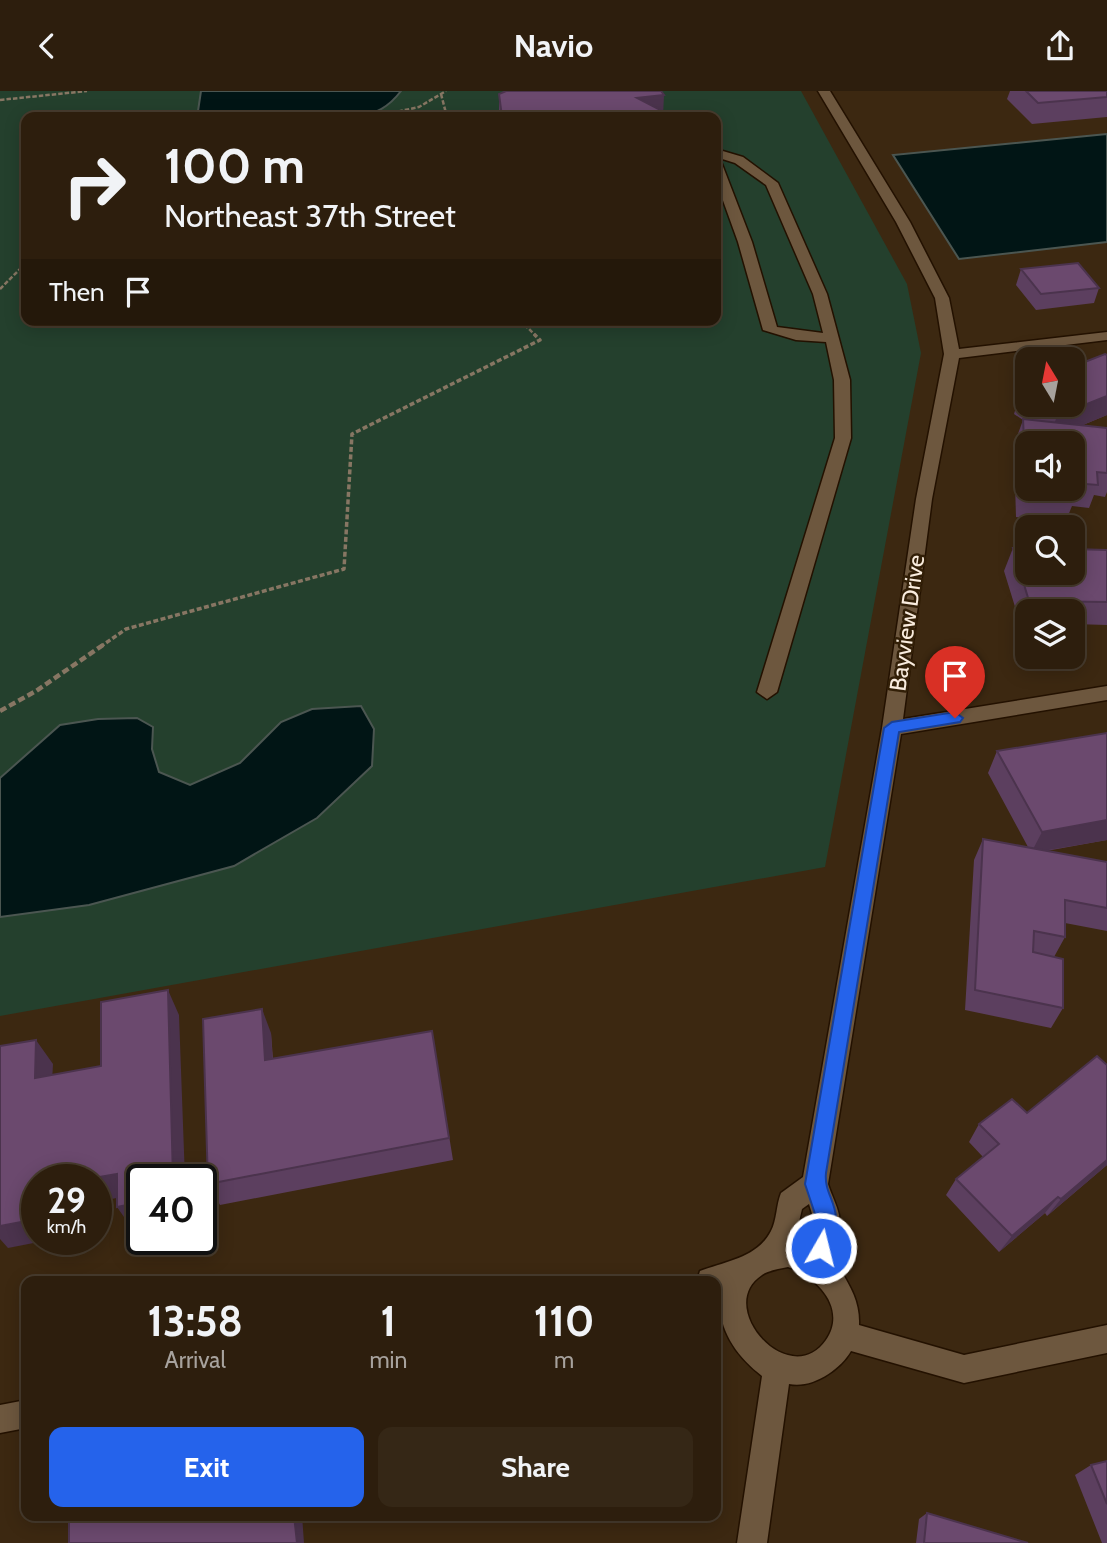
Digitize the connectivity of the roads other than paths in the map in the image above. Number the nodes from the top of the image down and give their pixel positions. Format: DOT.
graph roads {
  1 [pos="824,91"];
  2 [pos="721,155"];
  3 [pos="721,177"];
  4 [pos="1107,336"];
  5 [pos="832,338"];
  6 [pos="951,354"];
  7 [pos="767,692"];
  8 [pos="1107,693"];
  9 [pos="892,728"];
  10 [pos="815,1184"];
  11 [pos="769,1255"];
  12 [pos="825,1270"];
  13 [pos="743,1272"];
  14 [pos="721,1278"];
  15 [pos="728,1331"];
  16 [pos="844,1335"];
  17 [pos="1107,1339"];
  18 [pos="777,1368"];
  19 [pos="21,1415"];
  20 [pos="0,1419"];
  21 [pos="752,1543"];
  1 -- 6 [label="street, Bayview Drive"];
  2 -- 5 [label="street"];
  3 -- 5 [label="street"];
  4 -- 6 [label="street"];
  5 -- 7 [label="street"];
  6 -- 9 [label="street, Bayview Drive"];
  8 -- 9 [label="street"];
  9 -- 10 [label="street, Bayview Drive"];
  10 -- 11 [label="street"];
  10 -- 12 [label="street, Bayview Drive"];
  11 -- 12 [label="street"];
  11 -- 13 [label="street"];
  12 -- 16 [label="street, Bayview Drive"];
  13 -- 14 [label="street"];
  13 -- 15 [label="street"];
  15 -- 18 [label="street"];
  16 -- 17 [label="street"];
  16 -- 18 [label="street"];
  18 -- 21 [label="street"];
  19 -- 20 [label="street"];
}
